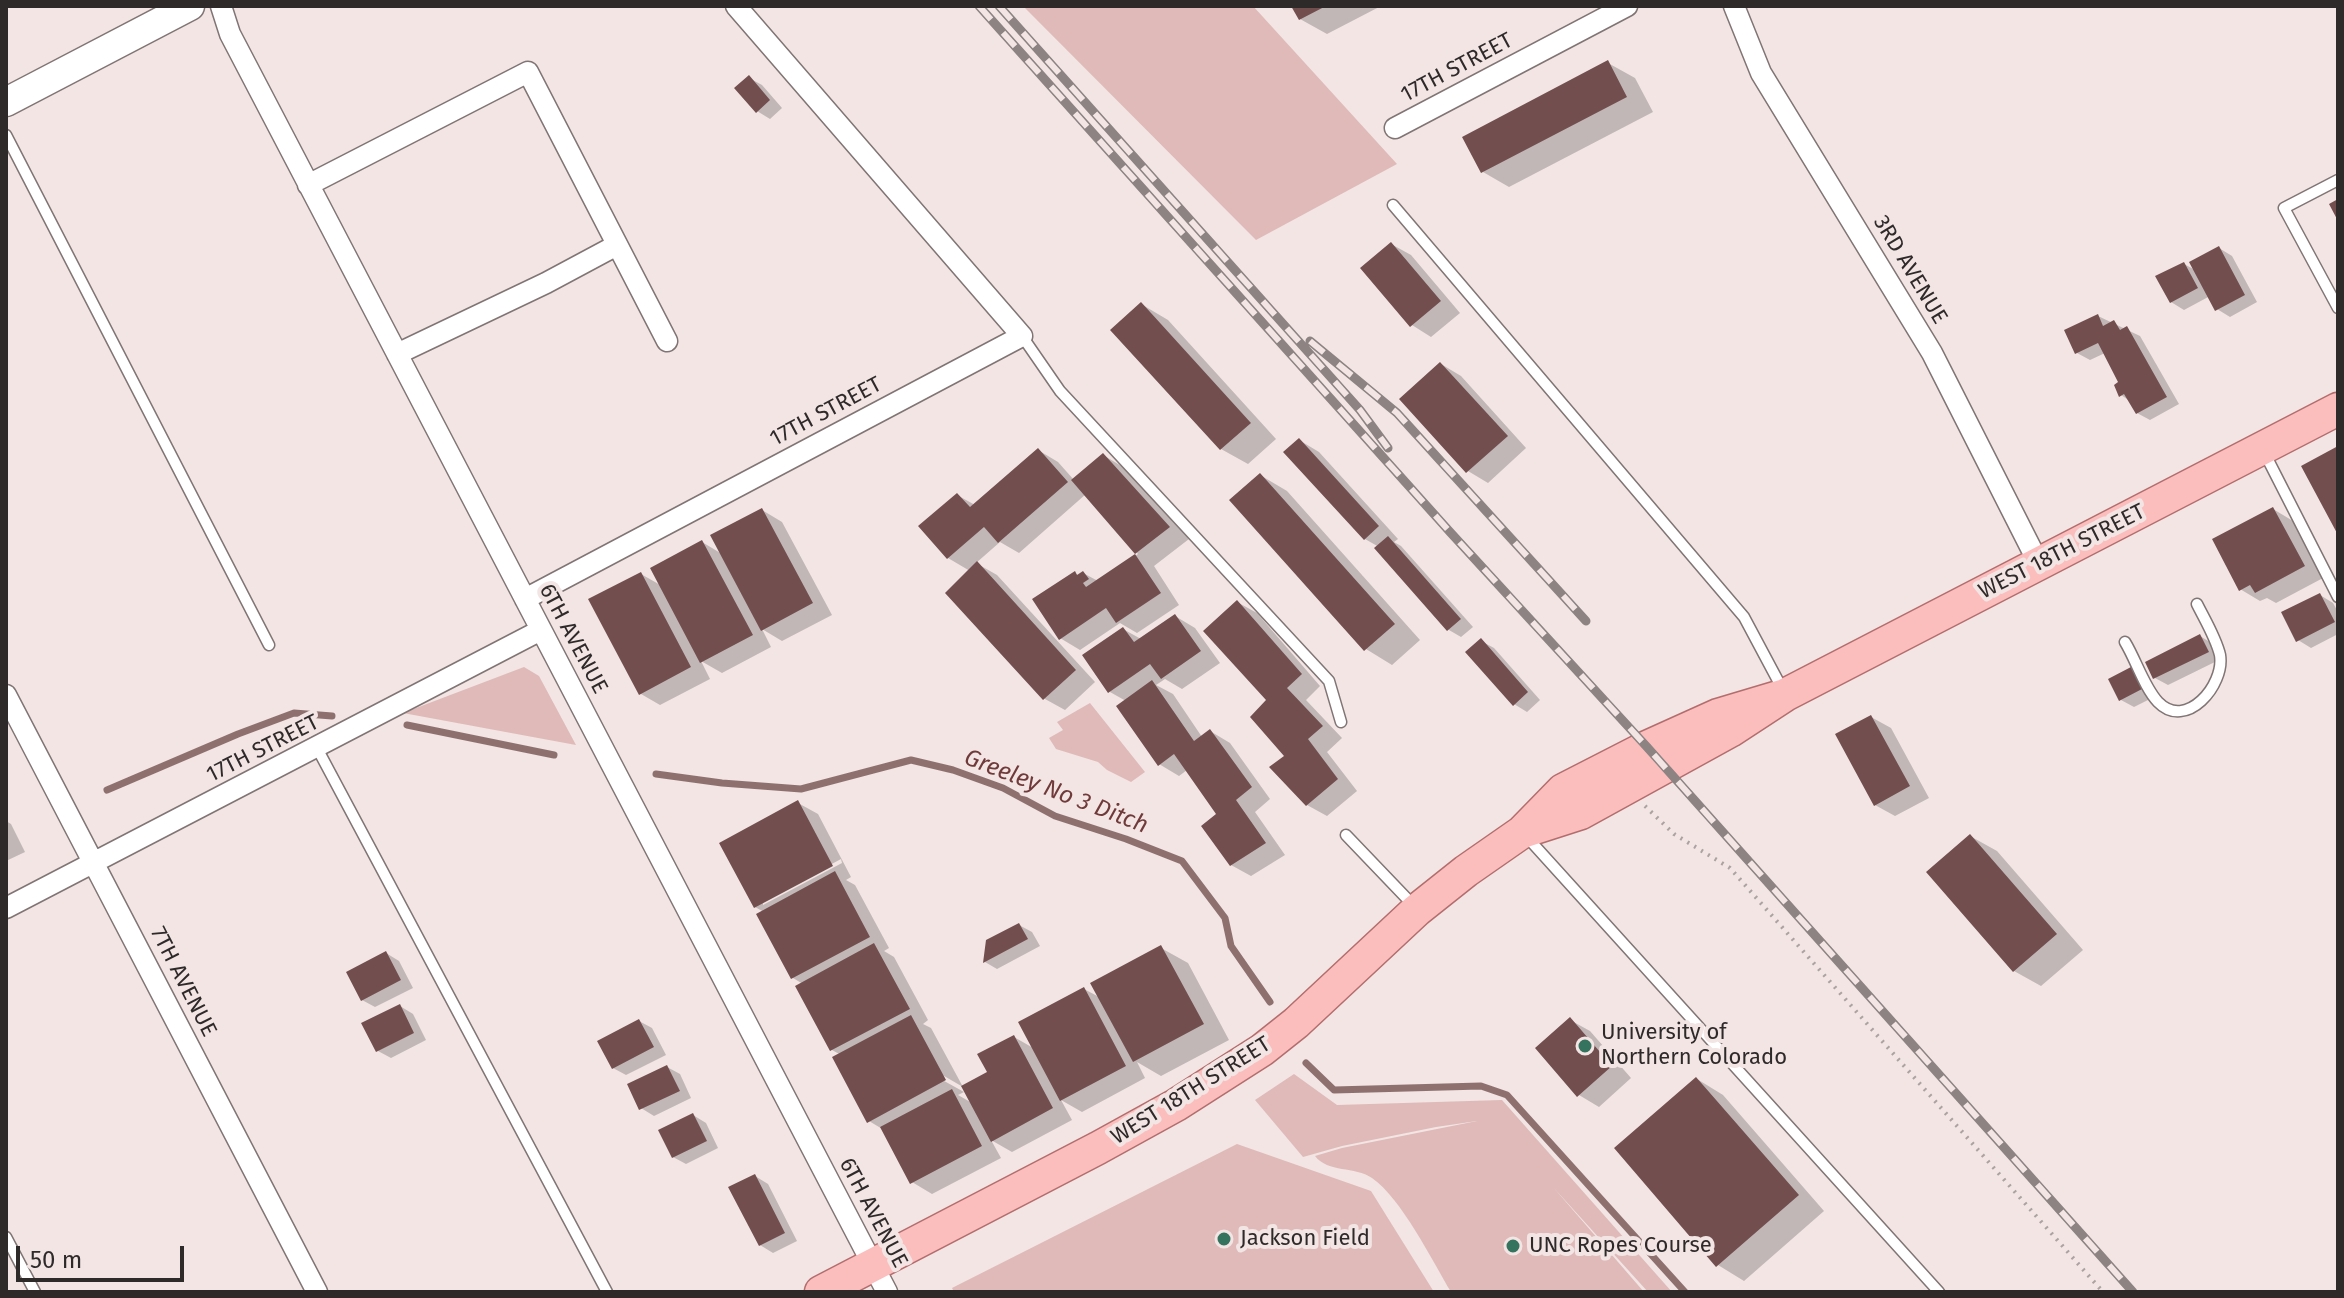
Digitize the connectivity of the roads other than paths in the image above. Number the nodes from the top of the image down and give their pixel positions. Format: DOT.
graph roads {
  1 [pos="190,6"];
  2 [pos="221,6"];
  3 [pos="736,6"];
  4 [pos="1627,6"];
  5 [pos="1734,6"];
  6 [pos="6,102"];
  7 [pos="1395,128"];
  8 [pos="6,135"];
  9 [pos="2338,180"];
  10 [pos="308,185"];
  11 [pos="1393,205"];
  12 [pos="617,245"];
  13 [pos="2338,308"];
  14 [pos="1022,336"];
  15 [pos="667,341"];
  16 [pos="397,354"];
  17 [pos="2338,409"];
  18 [pos="2262,448"];
  19 [pos="2039,564"];
  20 [pos="2338,597"];
  21 [pos="525,599"];
  22 [pos="2197,604"];
  23 [pos="541,630"];
  24 [pos="2125,642"];
  25 [pos="269,645"];
  26 [pos="6,695"];
  27 [pos="1785,695"];
  28 [pos="1341,722"];
  29 [pos="317,748"];
  30 [pos="1522,832"];
  31 [pos="1346,835"];
  32 [pos="93,862"];
  33 [pos="6,908"];
  34 [pos="1417,910"];
  35 [pos="6,1237"];
  36 [pos="880,1278"];
  37 [pos="35,1292"];
  38 [pos="317,1292"];
  39 [pos="607,1292"];
  40 [pos="821,1292"];
  41 [pos="1939,1292"];
  1 -- 6 [label="main road"];
  2 -- 10 [label="street, 6TH AVENUE"];
  3 -- 14 [label="street"];
  4 -- 7 [label="street, 17TH STREET"];
  5 -- 19 [label="street, 3RD AVENUE"];
  8 -- 25 [label="lane"];
  9 -- 13 [label="lane"];
  10 -- 12 [label="street"];
  10 -- 16 [label="street, 6TH AVENUE"];
  11 -- 27 [label="lane"];
  12 -- 15 [label="street"];
  12 -- 16 [label="street"];
  14 -- 21 [label="street, 17TH STREET"];
  14 -- 28 [label="lane"];
  16 -- 21 [label="street, 6TH AVENUE"];
  17 -- 18 [label="main road, WEST 18TH STREET"];
  18 -- 19 [label="main road, WEST 18TH STREET"];
  18 -- 20 [label="lane"];
  19 -- 27 [label="main road, WEST 18TH STREET"];
  21 -- 23 [label="street, 6TH AVENUE"];
  22 -- 24 [label="lane"];
  23 -- 29 [label="street, 17TH STREET"];
  23 -- 36 [label="street, 6TH AVENUE"];
  26 -- 32 [label="street, 7TH AVENUE"];
  27 -- 30 [label="main road, WEST 18TH STREET"];
  27 -- 30 [label="main road, WEST 18TH STREET"];
  29 -- 32 [label="street, 17TH STREET"];
  29 -- 39 [label="lane"];
  30 -- 34 [label="main road, WEST 18TH STREET"];
  30 -- 41 [label="lane"];
  31 -- 34 [label="lane"];
  32 -- 33 [label="street, 17TH STREET"];
  32 -- 38 [label="street, 7TH AVENUE"];
  34 -- 36 [label="main road, WEST 18TH STREET"];
  35 -- 37 [label="lane"];
  36 -- 40 [label="main road, WEST 18TH STREET"];
}
